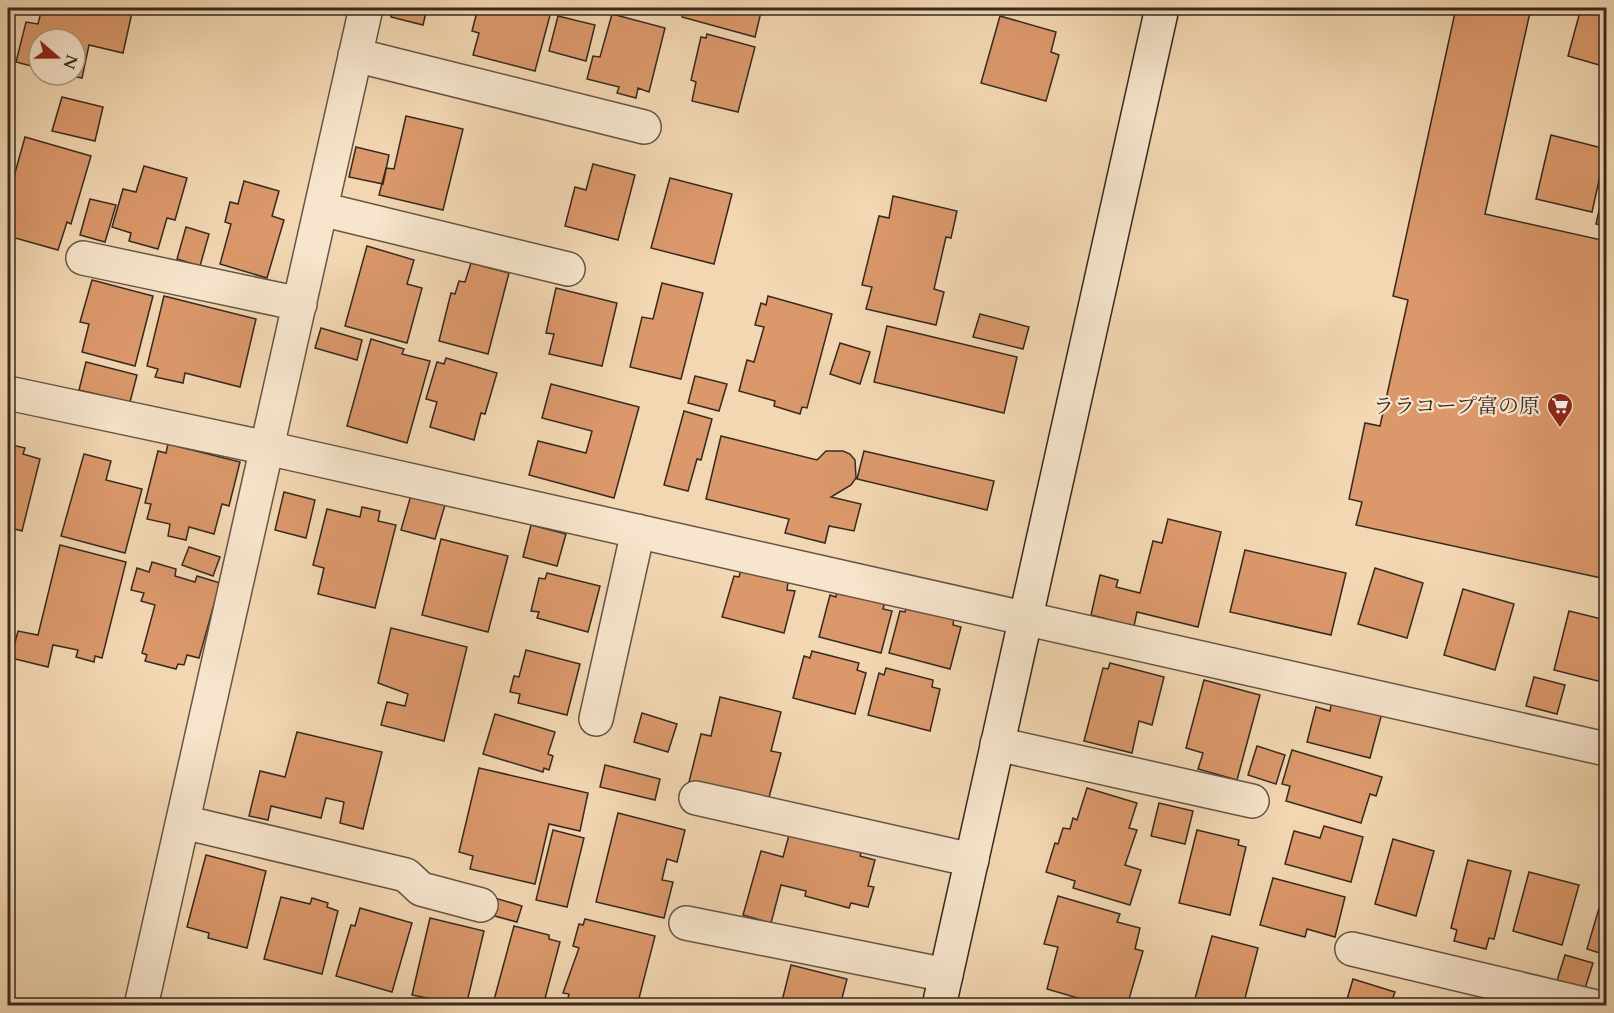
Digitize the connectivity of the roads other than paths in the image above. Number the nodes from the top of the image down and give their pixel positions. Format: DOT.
graph roads {
  1 [pos="366,8"];
  2 [pos="1162,8"];
  3 [pos="355,55"];
  4 [pos="644,127"];
  5 [pos="321,209"];
  6 [pos="83,258"];
  7 [pos="568,269"];
  8 [pos="300,304"];
  9 [pos="8,393"];
  10 [pos="267,448"];
  11 [pos="638,531"];
  12 [pos="1025,618"];
  13 [pos="596,719"];
  14 [pos="997,744"];
  15 [pos="1606,749"];
  16 [pos="696,798"];
  17 [pos="1252,801"];
  18 [pos="183,822"];
  19 [pos="972,860"];
  20 [pos="481,905"];
  21 [pos="686,923"];
  22 [pos="1352,949"];
  23 [pos="943,990"];
  24 [pos="141,1005"];
  25 [pos="1592,1005"];
  1 -- 3 [label="street"];
  2 -- 12 [label="street"];
  3 -- 4 [label="street"];
  3 -- 5 [label="street"];
  5 -- 7 [label="street"];
  5 -- 8 [label="street"];
  6 -- 8 [label="street"];
  8 -- 10 [label="street"];
  9 -- 10 [label="street"];
  10 -- 11 [label="street"];
  10 -- 18 [label="street"];
  11 -- 12 [label="street"];
  11 -- 13 [label="street"];
  12 -- 14 [label="street"];
  12 -- 15 [label="street"];
  14 -- 17 [label="street"];
  14 -- 19 [label="street"];
  16 -- 19 [label="street"];
  18 -- 20 [label="street"];
  18 -- 24 [label="street"];
  19 -- 23 [label="street"];
  21 -- 23 [label="street"];
  22 -- 25 [label="street"];
}
